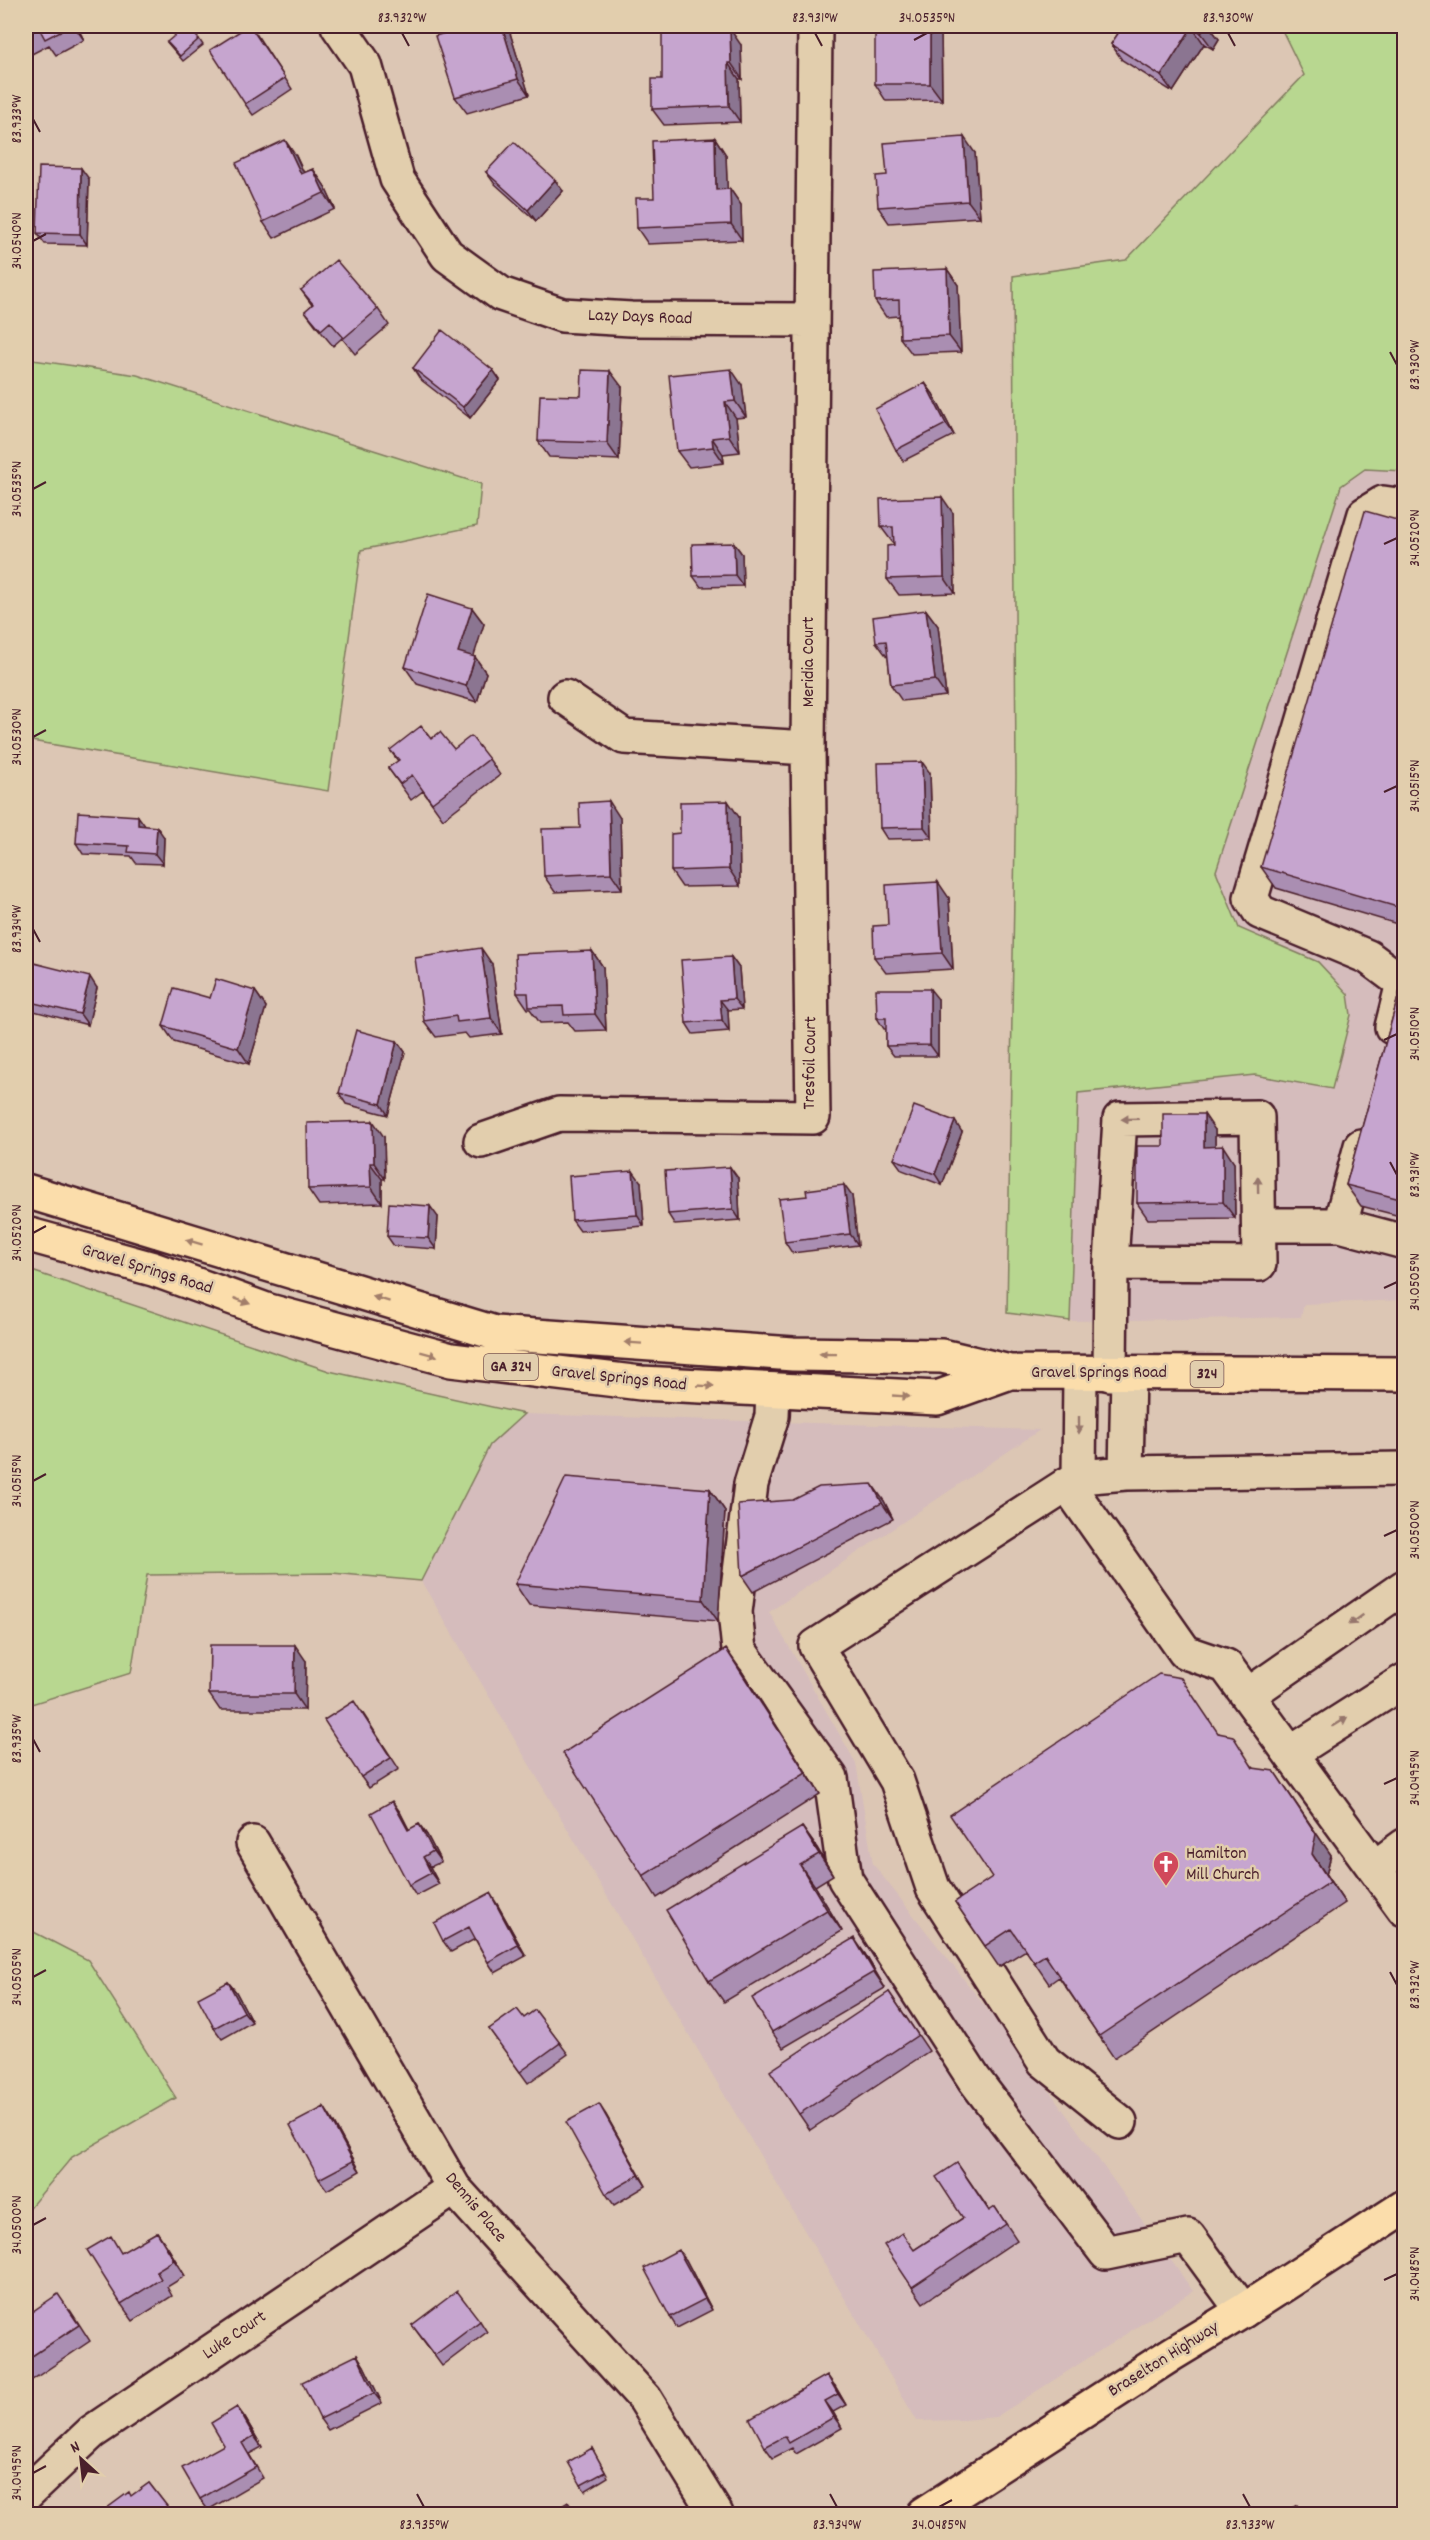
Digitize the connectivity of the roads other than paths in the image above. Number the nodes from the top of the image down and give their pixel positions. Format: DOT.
graph roads {
  1 [pos="338,26"];
  2 [pos="815,26"];
  3 [pos="812,320"];
  4 [pos="1404,506"];
  5 [pos="565,697"];
  6 [pos="808,748"];
  7 [pos="1385,1052"];
  8 [pos="1367,1121"];
  9 [pos="481,1141"];
  10 [pos="26,1191"];
  11 [pos="1258,1225"];
  12 [pos="1340,1225"];
  13 [pos="26,1234"];
  14 [pos="1404,1242"];
  15 [pos="1111,1263"];
  16 [pos="1010,1372"];
  17 [pos="1106,1373"];
  18 [pos="1404,1374"];
  19 [pos="773,1390"];
  20 [pos="1404,1469"];
  21 [pos="1126,1473"];
  22 [pos="1073,1480"];
  23 [pos="1404,1587"];
  24 [pos="1404,1681"];
  25 [pos="1248,1695"];
  26 [pos="1291,1753"];
  27 [pos="253,1844"];
  28 [pos="1404,1846"];
  29 [pos="1374,1868"];
  30 [pos="1404,1910"];
  31 [pos="1120,2122"];
  32 [pos="454,2188"];
  33 [pos="1404,2208"];
  34 [pos="1243,2311"];
  35 [pos="26,2494"];
  36 [pos="716,2514"];
  37 [pos="924,2514"];
  1 -- 3 [label="street, Lazy Days Road"];
  2 -- 3 [label="street"];
  3 -- 6 [label="street, Meridia Court"];
  4 -- 7 [label="street"];
  5 -- 6 [label="street"];
  6 -- 9 [label="street, Tresfoil Court"];
  8 -- 12 [label="street"];
  16 -- 10 [label="main road, Gravel Springs Road / GA 324, one-way"];
  11 -- 12 [label="street"];
  11 -- 15 [label="street"];
  11 -- 15 [label="street, one-way"];
  12 -- 14 [label="street"];
  13 -- 19 [label="main road, Gravel Springs Road / GA 324, one-way"];
  15 -- 17 [label="street"];
  16 -- 17 [label="main road, Gravel Springs Road / 324"];
  19 -- 16 [label="main road, Gravel Springs Road / GA 324, one-way"];
  17 -- 18 [label="main road, Gravel Springs Road / 324"];
  17 -- 21 [label="street"];
  17 -- 22 [label="street, one-way"];
  19 -- 34 [label="street"];
  20 -- 21 [label="street"];
  21 -- 22 [label="street"];
  22 -- 25 [label="street"];
  22 -- 31 [label="street"];
  23 -- 25 [label="street, one-way"];
  26 -- 24 [label="street, one-way"];
  25 -- 26 [label="street"];
  26 -- 29 [label="street"];
  27 -- 32 [label="street, Dennis Place"];
  28 -- 29 [label="street"];
  29 -- 30 [label="street"];
  32 -- 35 [label="street, Luke Court"];
  32 -- 36 [label="street, Dennis Place"];
  33 -- 34 [label="main road, Braselton Highway"];
  34 -- 37 [label="main road, Braselton Highway"];
}
